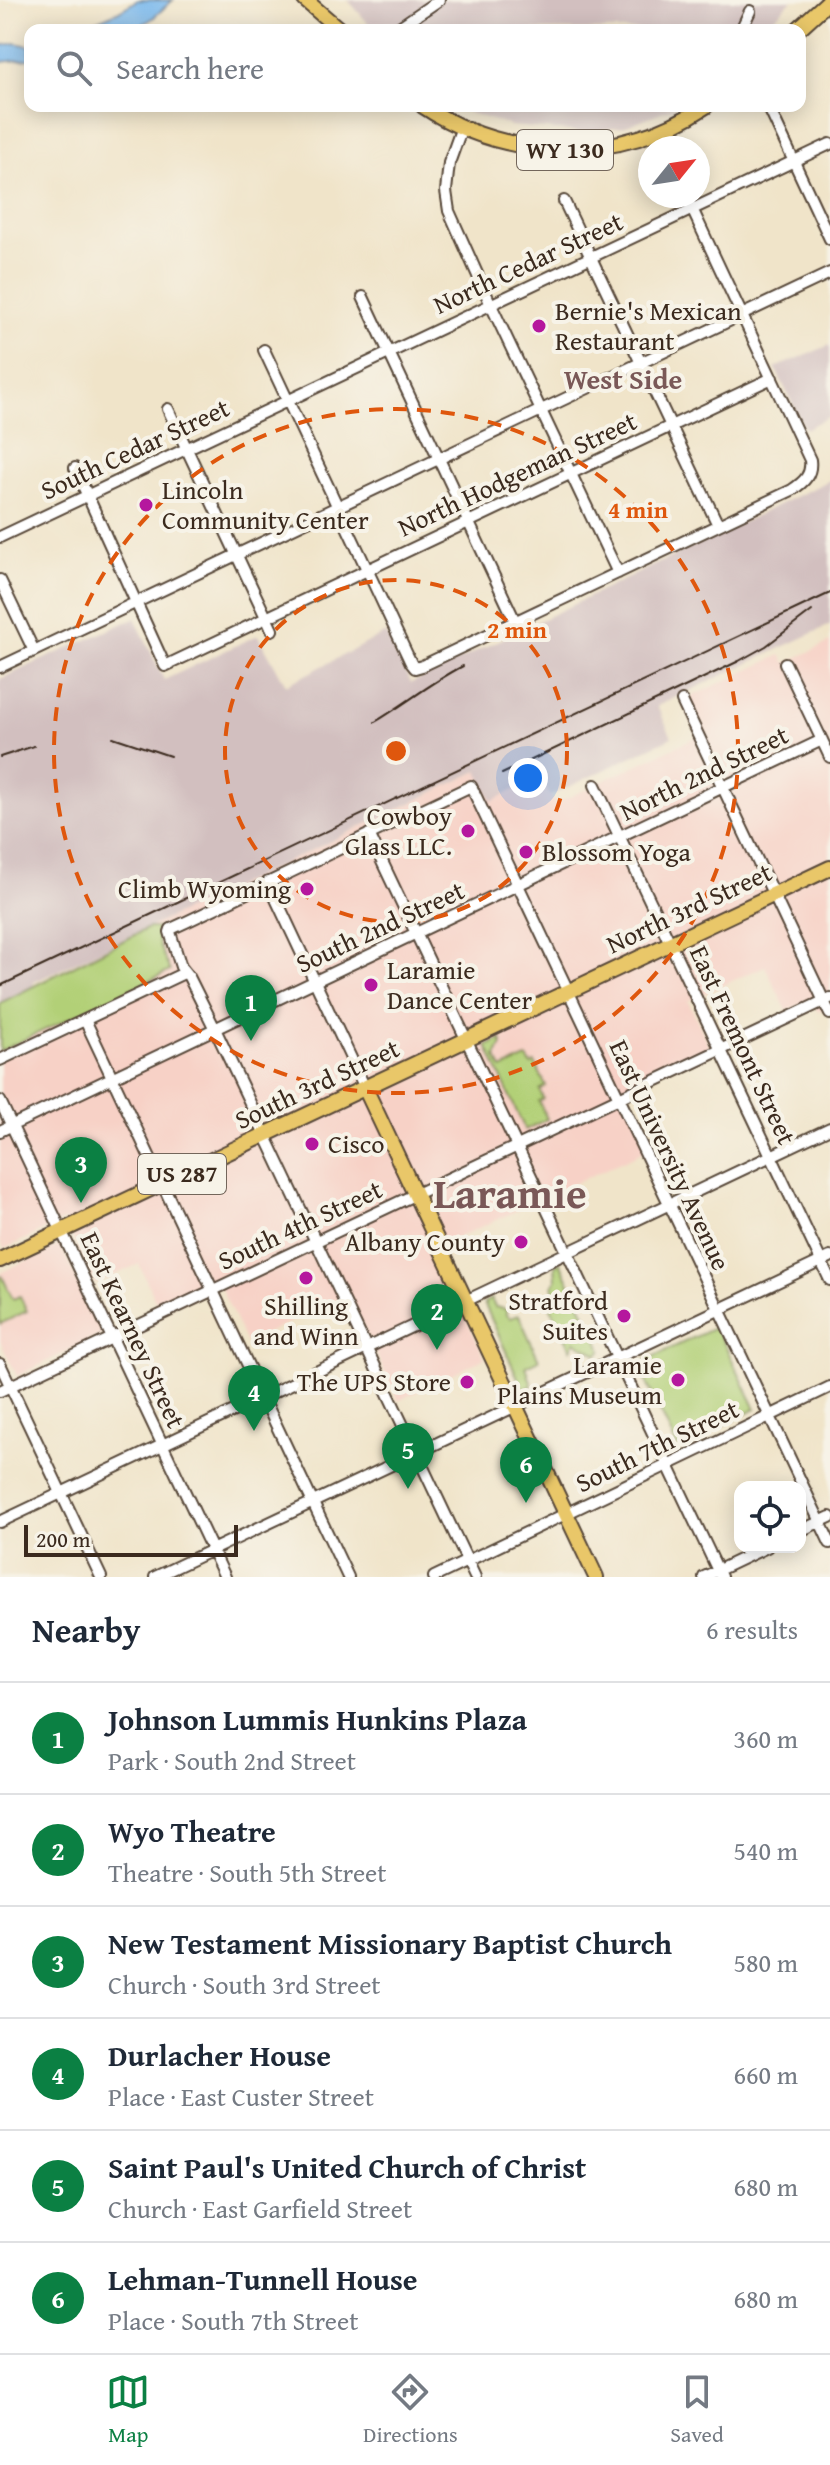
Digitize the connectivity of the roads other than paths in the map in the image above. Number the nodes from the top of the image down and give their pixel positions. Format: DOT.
graph roads {
  1 [pos="305,0"];
  2 [pos="439,0"];
  3 [pos="830,0"];
  4 [pos="750,11"];
  5 [pos="333,24"];
  6 [pos="404,24"];
  7 [pos="744,24"];
  8 [pos="804,24"];
  9 [pos="434,112"];
  10 [pos="695,112"];
  11 [pos="771,112"];
  12 [pos="462,127"];
  13 [pos="830,144"];
  14 [pos="793,161"];
  15 [pos="564,201"];
  16 [pos="693,209"];
  17 [pos="830,239"];
  18 [pos="591,257"];
  19 [pos="830,273"];
  20 [pos="363,297"];
  21 [pos="491,305"];
  22 [pos="743,316"];
  23 [pos="264,350"];
  24 [pos="389,353"];
  25 [pos="641,364"];
  26 [pos="772,378"];
  27 [pos="288,401"];
  28 [pos="168,409"];
  29 [pos="542,411"];
  30 [pos="671,426"];
  31 [pos="187,448"];
  32 [pos="440,460"];
  33 [pos="75,468"];
  34 [pos="570,473"];
  35 [pos="86,497"];
  36 [pos="338,507"];
  37 [pos="468,521"];
  38 [pos="718,525"];
  39 [pos="0,537"];
  40 [pos="237,554"];
  41 [pos="367,569"];
  42 [pos="618,573"];
  43 [pos="0,580"];
  44 [pos="137,603"];
  45 [pos="266,617"];
  46 [pos="515,621"];
  47 [pos="272,630"];
  48 [pos="34,651"];
  49 [pos="785,663"];
  50 [pos="0,667"];
  51 [pos="682,701"];
  52 [pos="822,740"];
  53 [pos="830,757"];
  54 [pos="595,785"];
  55 [pos="723,789"];
  56 [pos="369,834"];
  57 [pos="620,838"];
  58 [pos="830,868"];
  59 [pos="268,882"];
  60 [pos="518,886"];
  61 [pos="773,895"];
  62 [pos="417,934"];
  63 [pos="670,943"];
  64 [pos="184,973"];
  65 [pos="315,982"];
  66 [pos="568,991"];
  67 [pos="827,999"];
  68 [pos="830,1014"];
  69 [pos="85,1020"];
  70 [pos="215,1029"];
  71 [pos="467,1039"];
  72 [pos="721,1050"];
  73 [pos="0,1060"];
  74 [pos="112,1078"];
  75 [pos="365,1088"];
  76 [pos="619,1098"];
  77 [pos="0,1101"];
  78 [pos="11,1125"];
  79 [pos="830,1128"];
  80 [pos="0,1131"];
  81 [pos="265,1135"];
  82 [pos="517,1146"];
  83 [pos="771,1156"];
  84 [pos="162,1184"];
  85 [pos="415,1194"];
  86 [pos="669,1204"];
  87 [pos="62,1231"];
  88 [pos="315,1242"];
  89 [pos="568,1253"];
  90 [pos="825,1259"];
  91 [pos="0,1260"];
  92 [pos="830,1280"];
  93 [pos="213,1290"];
  94 [pos="465,1301"];
  95 [pos="719,1309"];
  96 [pos="112,1338"];
  97 [pos="366,1348"];
  98 [pos="617,1358"];
  99 [pos="0,1364"];
  100 [pos="830,1387"];
  101 [pos="5,1389"];
  102 [pos="263,1397"];
  103 [pos="515,1406"];
  104 [pos="770,1416"];
  105 [pos="163,1445"];
  106 [pos="416,1453"];
  107 [pos="668,1465"];
  108 [pos="61,1493"];
  109 [pos="313,1502"];
  110 [pos="566,1514"];
  111 [pos="825,1519"];
  112 [pos="0,1522"];
  113 [pos="806,1528"];
  114 [pos="830,1543"];
  115 [pos="212,1550"];
  116 [pos="757,1553"];
  117 [pos="467,1561"];
  118 [pos="720,1574"];
  119 [pos="101,1577"];
  120 [pos="155,1577"];
  121 [pos="225,1577"];
  122 [pos="348,1577"];
  123 [pos="434,1577"];
  124 [pos="475,1577"];
  125 [pos="596,1577"];
  126 [pos="704,1577"];
  1 -- 5 [label="main road"];
  2 -- 6 [label="street"];
  3 -- 8 [label="main road"];
  4 -- 7 [label="street"];
  9 -- 12 [label="main road, WY 130"];
  10 -- 12 [label="main road, WY 130"];
  11 -- 14 [label="street"];
  12 -- 21 [label="street"];
  13 -- 14 [label="street, North Cedar Street"];
  14 -- 16 [label="street, North Cedar Street"];
  14 -- 17 [label="street"];
  15 -- 18 [label="street"];
  16 -- 18 [label="street, North Cedar Street"];
  16 -- 22 [label="street"];
  18 -- 21 [label="street, North Cedar Street"];
  18 -- 25 [label="street"];
  19 -- 22 [label="street"];
  20 -- 24 [label="street"];
  21 -- 24 [label="street, North Cedar Street"];
  21 -- 29 [label="street"];
  22 -- 25 [label="street"];
  22 -- 26 [label="street"];
  23 -- 27 [label="street"];
  24 -- 27 [label="street, North Cedar Street"];
  24 -- 32 [label="street"];
  25 -- 29 [label="street"];
  25 -- 30 [label="street"];
  26 -- 30 [label="street, North Hodgeman Street"];
  26 -- 38 [label="street"];
  27 -- 31 [label="street, South Cedar Street"];
  27 -- 36 [label="street"];
  28 -- 31 [label="street"];
  29 -- 32 [label="street"];
  29 -- 34 [label="street"];
  30 -- 34 [label="street, North Hodgeman Street"];
  30 -- 38 [label="street"];
  31 -- 35 [label="street, South Cedar Street"];
  31 -- 40 [label="street"];
  32 -- 36 [label="street"];
  32 -- 37 [label="street"];
  33 -- 35 [label="street"];
  34 -- 37 [label="street, North Hodgeman Street"];
  34 -- 42 [label="street"];
  35 -- 39 [label="street, South Cedar Street"];
  35 -- 44 [label="street"];
  36 -- 40 [label="street"];
  36 -- 41 [label="street"];
  37 -- 41 [label="street, North Hodgeman Street"];
  37 -- 46 [label="street"];
  38 -- 42 [label="street"];
  40 -- 44 [label="street"];
  40 -- 45 [label="street"];
  41 -- 45 [label="street, North Hodgeman Street"];
  41 -- 46 [label="street"];
  42 -- 46 [label="street"];
  43 -- 48 [label="street"];
  44 -- 45 [label="street, North Hodgeman Street"];
  44 -- 48 [label="street"];
  45 -- 47 [label="street"];
  48 -- 50 [label="street"];
  49 -- 52 [label="street"];
  51 -- 55 [label="street"];
  52 -- 53 [label="street"];
  52 -- 55 [label="street, North 2nd Street"];
  54 -- 57 [label="street, East Fremont Street"];
  55 -- 57 [label="street, North 2nd Street"];
  55 -- 61 [label="street"];
  56 -- 59 [label="street"];
  56 -- 60 [label="street, East University Avenue"];
  56 -- 62 [label="street"];
  57 -- 60 [label="street, North 2nd Street"];
  57 -- 63 [label="street, East Fremont Street"];
  58 -- 61 [label="main road, North 3rd Street"];
  59 -- 64 [label="street"];
  59 -- 65 [label="street"];
  60 -- 62 [label="street, South 2nd Street"];
  60 -- 66 [label="street, East University Avenue"];
  61 -- 63 [label="main road, North 3rd Street"];
  61 -- 67 [label="street"];
  62 -- 65 [label="street, South 2nd Street"];
  62 -- 71 [label="street"];
  63 -- 66 [label="main road, North 3rd Street"];
  63 -- 72 [label="street, East Fremont Street"];
  64 -- 69 [label="street"];
  64 -- 70 [label="street"];
  65 -- 70 [label="street, South 2nd Street"];
  65 -- 75 [label="street"];
  66 -- 71 [label="main road, South 3rd Street"];
  66 -- 76 [label="street, East University Avenue"];
  67 -- 68 [label="street"];
  67 -- 72 [label="street, South 4th Street"];
  69 -- 73 [label="street"];
  69 -- 74 [label="street"];
  70 -- 74 [label="street, South 2nd Street"];
  70 -- 81 [label="street"];
  71 -- 75 [label="main road, South 3rd Street"];
  71 -- 82 [label="street"];
  72 -- 76 [label="street, South 4th Street"];
  72 -- 83 [label="street, East Fremont Street"];
  74 -- 78 [label="street, South 2nd Street"];
  74 -- 84 [label="street"];
  75 -- 81 [label="main road, South 3rd Street / US 287"];
  75 -- 85 [label="main road"];
  76 -- 82 [label="street, South 4th Street"];
  76 -- 86 [label="street, East University Avenue"];
  77 -- 78 [label="street, East Kearney Street"];
  78 -- 80 [label="street, South 2nd Street"];
  78 -- 87 [label="street, East Kearney Street"];
  79 -- 83 [label="street"];
  81 -- 84 [label="main road, South 3rd Street / US 287"];
  81 -- 88 [label="street"];
  82 -- 85 [label="street, South 4th Street"];
  82 -- 89 [label="street"];
  83 -- 86 [label="street"];
  83 -- 90 [label="street, East Fremont Street"];
  84 -- 87 [label="main road, South 3rd Street / US 287"];
  84 -- 93 [label="street"];
  85 -- 88 [label="street, South 4th Street"];
  85 -- 94 [label="main road"];
  86 -- 89 [label="street"];
  86 -- 95 [label="street, East University Avenue"];
  87 -- 91 [label="main road, South 3rd Street / US 287"];
  87 -- 96 [label="street, East Kearney Street"];
  88 -- 93 [label="street, South 4th Street"];
  88 -- 97 [label="street"];
  89 -- 94 [label="street"];
  89 -- 98 [label="street"];
  90 -- 92 [label="street, East Fremont Street"];
  90 -- 95 [label="street"];
  93 -- 96 [label="street, South 4th Street"];
  93 -- 102 [label="street"];
  94 -- 97 [label="street"];
  94 -- 103 [label="main road"];
  95 -- 98 [label="street"];
  95 -- 104 [label="street, East University Avenue"];
  96 -- 101 [label="street, South 4th Street"];
  96 -- 105 [label="street, East Kearney Street"];
  97 -- 102 [label="street"];
  97 -- 106 [label="street"];
  98 -- 103 [label="street"];
  98 -- 107 [label="street"];
  99 -- 101 [label="street"];
  100 -- 104 [label="street, South 7th Street"];
  101 -- 108 [label="street"];
  102 -- 105 [label="street"];
  102 -- 109 [label="street"];
  103 -- 106 [label="street"];
  103 -- 110 [label="main road"];
  104 -- 107 [label="street, South 7th Street"];
  104 -- 111 [label="street, East University Avenue"];
  105 -- 108 [label="street"];
  105 -- 115 [label="street, East Kearney Street"];
  106 -- 109 [label="street"];
  106 -- 117 [label="street"];
  107 -- 110 [label="street, South 7th Street"];
  107 -- 118 [label="street"];
  108 -- 112 [label="street"];
  108 -- 119 [label="street"];
  109 -- 115 [label="street"];
  109 -- 122 [label="street"];
  110 -- 117 [label="street, South 7th Street"];
  110 -- 125 [label="main road"];
  111 -- 113 [label="street"];
  111 -- 114 [label="street, East University Avenue"];
  115 -- 120 [label="street"];
  115 -- 121 [label="street, East Kearney Street"];
  116 -- 118 [label="street"];
  117 -- 123 [label="street, South 7th Street"];
  117 -- 124 [label="street"];
  118 -- 126 [label="street"];
}
